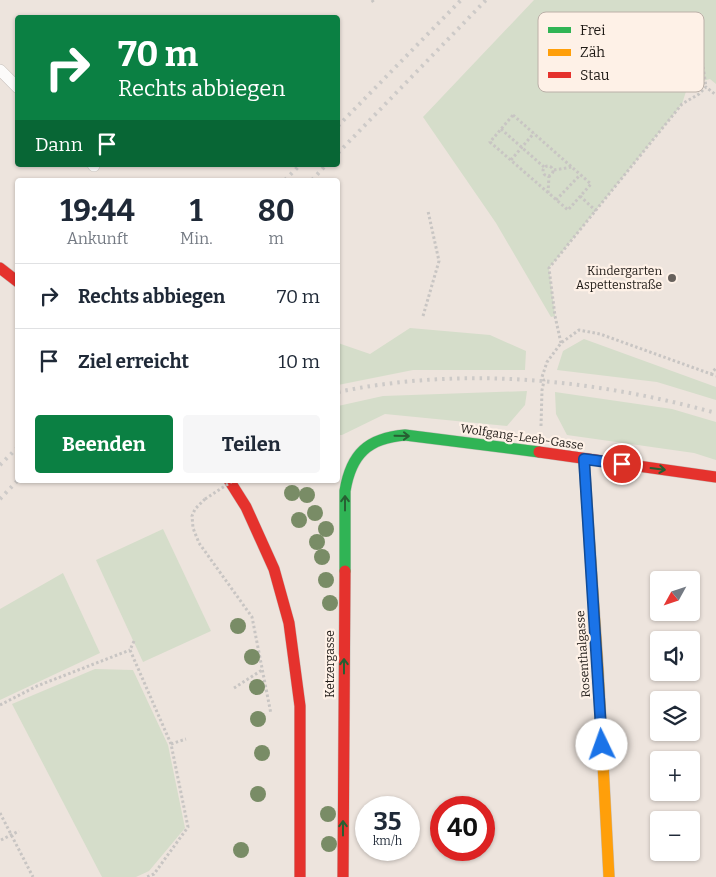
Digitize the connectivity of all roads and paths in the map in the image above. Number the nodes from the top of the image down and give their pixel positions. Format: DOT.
graph roads {
  1 [pos="0,70"];
  2 [pos="704,73"];
  3 [pos="15,85"];
  4 [pos="706,87"];
  5 [pos="701,92"];
  6 [pos="716,95"];
  7 [pos="500,129"];
  8 [pos="534,133"];
  9 [pos="521,147"];
  10 [pos="511,160"];
  11 [pos="544,167"];
  12 [pos="572,167"];
  13 [pos="554,170"];
  14 [pos="580,175"];
  15 [pos="548,176"];
  16 [pos="548,193"];
  17 [pos="580,196"];
  18 [pos="556,200"];
  19 [pos="596,210"];
  20 [pos="428,211"];
  21 [pos="0,268"];
  22 [pos="15,280"];
  23 [pos="423,316"];
  24 [pos="561,342"];
  25 [pos="716,368"];
  26 [pos="711,374"];
  27 [pos="716,376"];
  28 [pos="540,452"];
  29 [pos="359,455"];
  30 [pos="584,459"];
  31 [pos="716,476"];
  32 [pos="229,483"];
  33 [pos="231,483"];
  34 [pos="134,641"];
  35 [pos="130,650"];
  36 [pos="262,670"];
  37 [pos="234,688"];
  38 [pos="0,705"];
  39 [pos="272,718"];
  40 [pos="186,739"];
  41 [pos="171,744"];
  42 [pos="0,813"];
  43 [pos="19,831"];
  44 [pos="11,835"];
  45 [pos="1,840"];
  46 [pos="33,877"];
  47 [pos="147,877"];
  48 [pos="300,877"];
  49 [pos="343,877"];
  50 [pos="609,877"];
  1 -- 3 [label="lane"];
  2 -- 4 [label="path"];
  4 -- 6 [label="path"];
  5 -- 19 [label="path"];
  7 -- 8 [label="path"];
  7 -- 9 [label="path"];
  7 -- 10 [label="path"];
  8 -- 9 [label="path"];
  8 -- 12 [label="path"];
  9 -- 10 [label="path"];
  9 -- 11 [label="path"];
  10 -- 16 [label="path"];
  11 -- 13 [label="path"];
  11 -- 15 [label="path"];
  12 -- 13 [label="path"];
  12 -- 14 [label="path"];
  13 -- 15 [label="path"];
  14 -- 17 [label="path"];
  14 -- 18 [label="path"];
  15 -- 16 [label="path"];
  16 -- 18 [label="path"];
  17 -- 18 [label="path"];
  17 -- 19 [label="path"];
  19 -- 24 [label="path"];
  20 -- 23 [label="path"];
  21 -- 22 [label="street"];
  24 -- 26 [label="path"];
  24 -- 28 [label="path"];
  25 -- 26 [label="path"];
  26 -- 27 [label="path"];
  29 -- 28 [label="street, Wolfgang-Leeb-Gasse, one-way"];
  28 -- 30 [label="street, Wolfgang-Leeb-Gasse"];
  49 -- 29 [label="street, Ketzergasse, one-way"];
  30 -- 31 [label="street, Wolfgang-Leeb-Gasse, one-way"];
  30 -- 50 [label="street, Rosenthalgasse"];
  32 -- 36 [label="path, bridge"];
  33 -- 48 [label="street"];
  34 -- 35 [label="path"];
  35 -- 38 [label="path"];
  35 -- 41 [label="path"];
  36 -- 37 [label="path"];
  36 -- 39 [label="path"];
  40 -- 41 [label="path"];
  41 -- 47 [label="path"];
  42 -- 44 [label="path"];
  43 -- 44 [label="path"];
  44 -- 45 [label="path"];
  44 -- 46 [label="path"];
}
